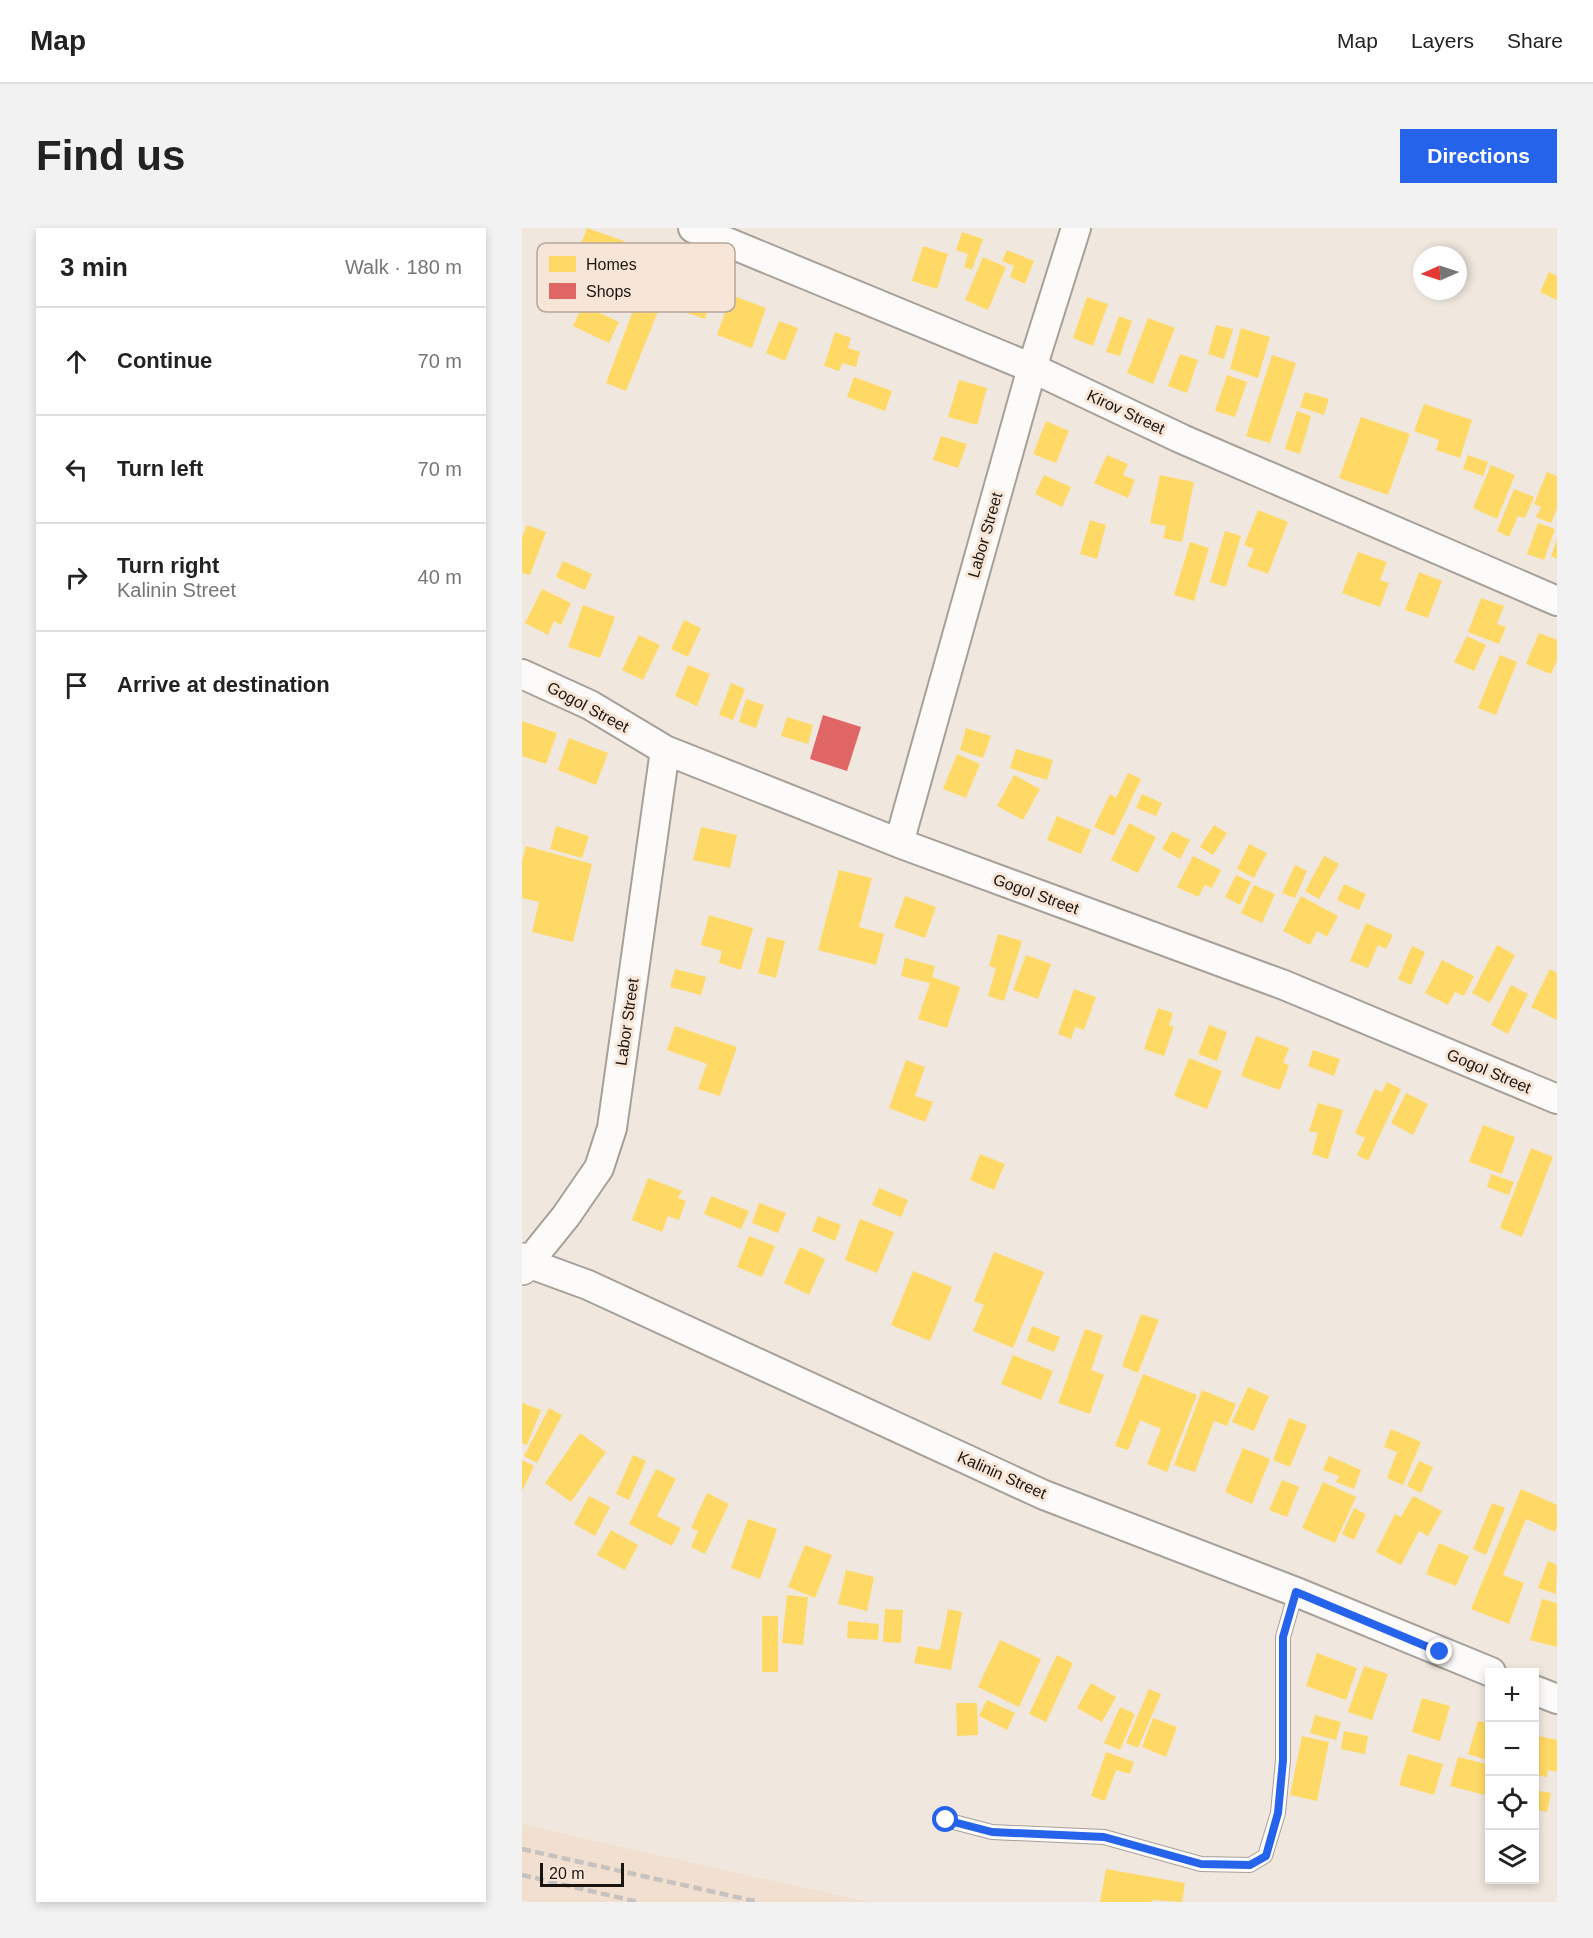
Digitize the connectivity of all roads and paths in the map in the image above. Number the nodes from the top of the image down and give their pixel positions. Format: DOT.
graph roads {
  1 [pos="693,228"];
  2 [pos="1076,228"];
  3 [pos="729,243"];
  4 [pos="735,245"];
  5 [pos="1032,368"];
  6 [pos="1557,601"];
  7 [pos="522,674"];
  8 [pos="665,750"];
  9 [pos="899,843"];
  10 [pos="1557,1099"];
  11 [pos="524,1264"];
  12 [pos="1296,1592"];
  13 [pos="1485,1670"];
  14 [pos="1539,1692"];
  15 [pos="1557,1699"];
  16 [pos="946,1820"];
  1 -- 3 [label="street, Kirov Street"];
  2 -- 5 [label="street, Labor Street"];
  4 -- 5 [label="street, Kirov Street"];
  5 -- 6 [label="street, Kirov Street"];
  5 -- 9 [label="street, Labor Street"];
  7 -- 8 [label="street, Gogol Street"];
  8 -- 9 [label="street, Gogol Street"];
  8 -- 11 [label="street, Labor Street"];
  9 -- 10 [label="street, Gogol Street"];
  11 -- 12 [label="street, Kalinin Street"];
  12 -- 13 [label="street, Kalinin Street"];
  12 -- 16 [label="lane"];
  14 -- 15 [label="street"];
}
